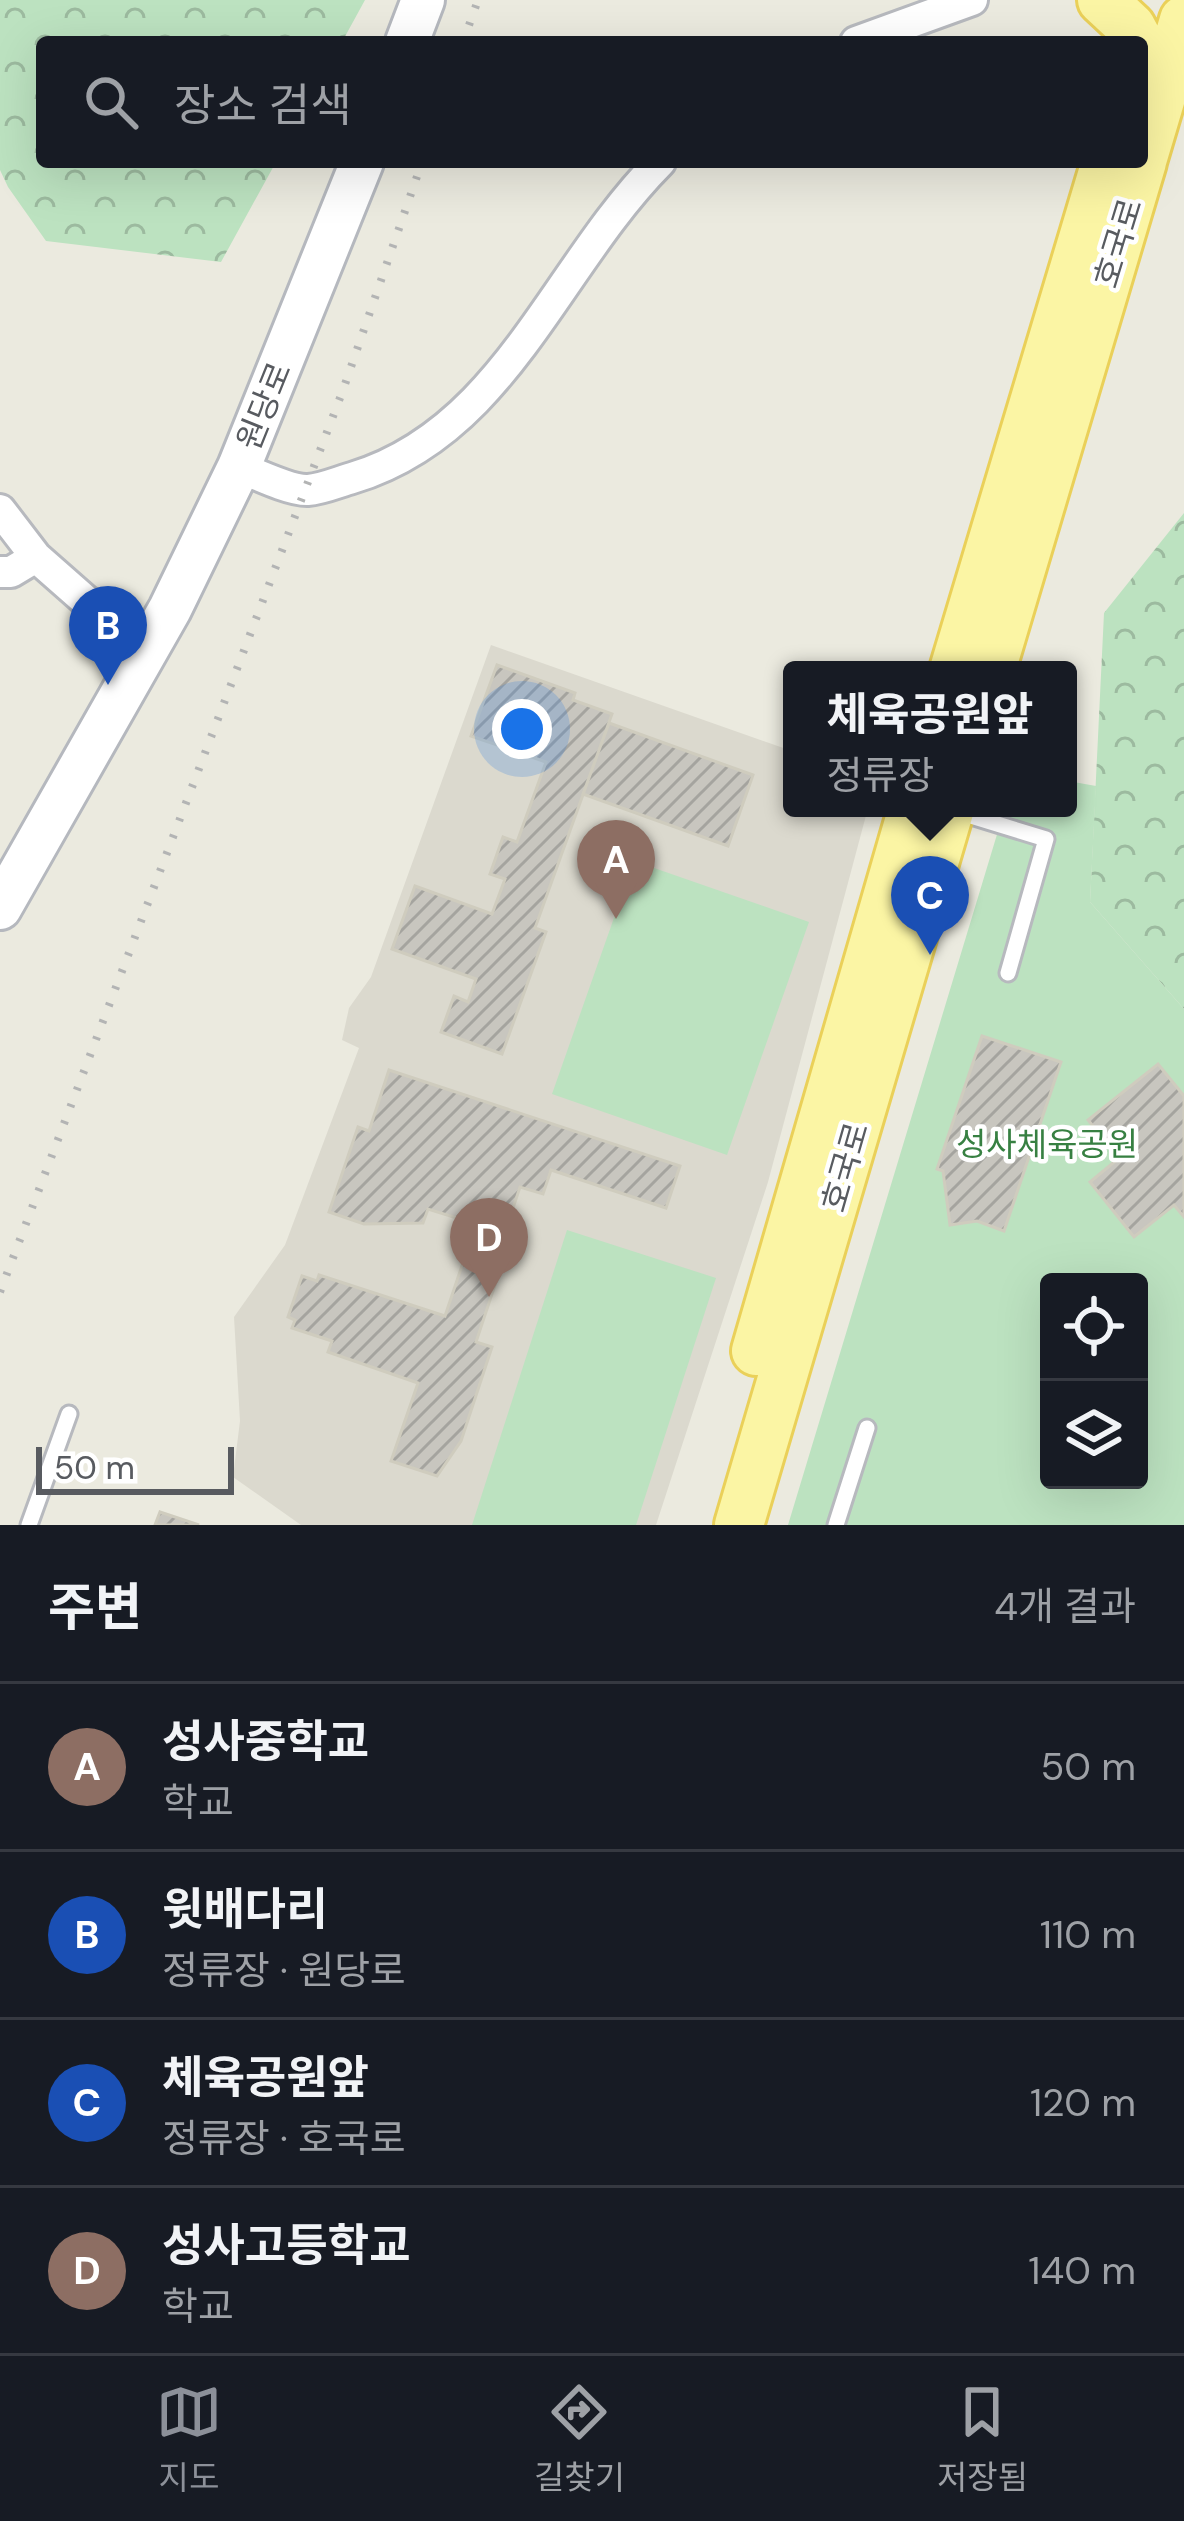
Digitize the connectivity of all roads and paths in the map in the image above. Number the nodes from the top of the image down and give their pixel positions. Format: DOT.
graph roads {
  1 [pos="423,0"];
  2 [pos="972,0"];
  3 [pos="1102,0"];
  4 [pos="1155,0"];
  5 [pos="1184,20"];
  6 [pos="409,36"];
  7 [pos="873,36"];
  8 [pos="1136,36"];
  9 [pos="1142,36"];
  10 [pos="1148,142"];
  11 [pos="360,168"];
  12 [pos="655,168"];
  13 [pos="1104,168"];
  14 [pos="1140,168"];
  15 [pos="238,467"];
  16 [pos="0,510"];
  17 [pos="36,557"];
  18 [pos="0,572"];
  19 [pos="152,643"];
  20 [pos="957,661"];
  21 [pos="994,661"];
  22 [pos="910,817"];
  23 [pos="947,817"];
  24 [pos="978,817"];
  25 [pos="0,908"];
  26 [pos="1008,973"];
  27 [pos="69,1414"];
  28 [pos="867,1428"];
  29 [pos="28,1525"];
  30 [pos="705,1525"];
  31 [pos="739,1525"];
  32 [pos="836,1525"];
  1 -- 6 [label="main road"];
  2 -- 7 [label="street"];
  3 -- 8 [label="main road"];
  4 -- 9 [label="main road"];
  5 -- 10 [label="main road, 호국로"];
  11 -- 15 [label="main road, 원당로"];
  12 -- 15 [label="street"];
  13 -- 20 [label="main road, 호국로"];
  14 -- 21 [label="main road, 호국로"];
  15 -- 19 [label="main road, 원당로"];
  16 -- 17 [label="street"];
  17 -- 18 [label="street"];
  17 -- 19 [label="street"];
  19 -- 25 [label="main road, 원당로"];
  22 -- 30 [label="main road, 호국로"];
  23 -- 31 [label="main road, 호국로"];
  24 -- 26 [label="lane"];
  27 -- 29 [label="lane"];
  28 -- 32 [label="lane"];
}
